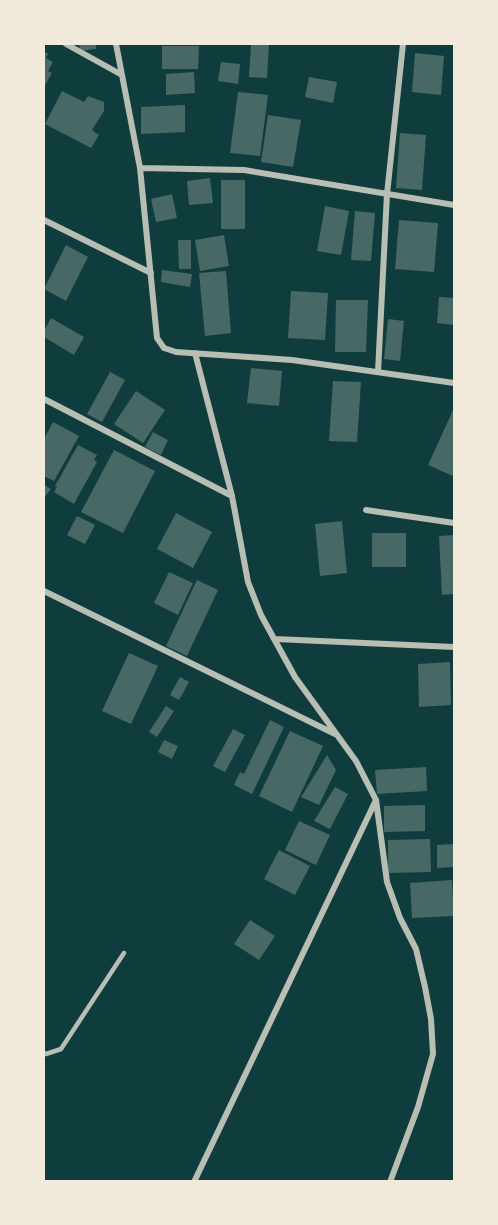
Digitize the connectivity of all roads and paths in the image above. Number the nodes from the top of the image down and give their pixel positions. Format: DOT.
graph roads {
  1 [pos="66,44"];
  2 [pos="116,44"];
  3 [pos="403,44"];
  4 [pos="122,75"];
  5 [pos="140,168"];
  6 [pos="387,194"];
  7 [pos="454,205"];
  8 [pos="44,220"];
  9 [pos="151,273"];
  10 [pos="195,353"];
  11 [pos="378,372"];
  12 [pos="454,383"];
  13 [pos="44,399"];
  14 [pos="232,496"];
  15 [pos="366,510"];
  16 [pos="454,523"];
  17 [pos="44,591"];
  18 [pos="275,639"];
  19 [pos="454,647"];
  20 [pos="338,735"];
  21 [pos="376,800"];
  22 [pos="124,953"];
  23 [pos="44,1053"];
  24 [pos="194,1182"];
  25 [pos="390,1182"];
  1 -- 4 [label="street"];
  2 -- 4 [label="street"];
  3 -- 6 [label="street"];
  4 -- 5 [label="street"];
  5 -- 6 [label="street"];
  5 -- 9 [label="street"];
  6 -- 7 [label="street"];
  6 -- 11 [label="street"];
  8 -- 9 [label="street"];
  9 -- 10 [label="street"];
  10 -- 11 [label="street"];
  10 -- 14 [label="street"];
  11 -- 12 [label="street"];
  13 -- 14 [label="street"];
  14 -- 18 [label="street"];
  15 -- 16 [label="street"];
  17 -- 20 [label="street"];
  18 -- 19 [label="street"];
  18 -- 20 [label="street"];
  20 -- 21 [label="street"];
  21 -- 24 [label="street"];
  21 -- 25 [label="street"];
  22 -- 23 [label="lane"];
}
